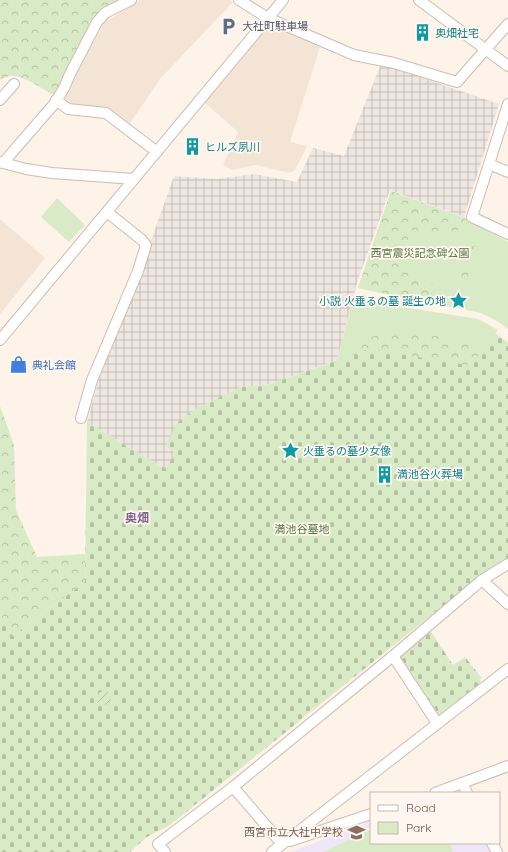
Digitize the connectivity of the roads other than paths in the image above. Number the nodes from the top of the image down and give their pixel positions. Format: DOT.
graph roads {
  1 [pos="131,0"];
  2 [pos="239,0"];
  3 [pos="283,0"];
  4 [pos="419,0"];
  5 [pos="268,18"];
  6 [pos="508,24"];
  7 [pos="487,50"];
  8 [pos="508,66"];
  9 [pos="14,84"];
  10 [pos="0,100"];
  11 [pos="56,100"];
  12 [pos="508,104"];
  13 [pos="157,152"];
  14 [pos="2,163"];
  15 [pos="489,164"];
  16 [pos="508,172"];
  17 [pos="134,179"];
  18 [pos="107,212"];
  19 [pos="508,234"];
  20 [pos="0,340"];
  21 [pos="81,418"];
  22 [pos="508,564"];
  23 [pos="482,580"];
  24 [pos="508,604"];
  25 [pos="393,656"];
  26 [pos="507,672"];
  27 [pos="437,723"];
  28 [pos="508,766"];
  29 [pos="234,787"];
  30 [pos="465,788"];
  31 [pos="441,792"];
  32 [pos="370,814"];
  33 [pos="282,844"];
  34 [pos="165,852"];
  35 [pos="272,852"];
  1 -- 11 [label="street"];
  2 -- 5 [label="street"];
  3 -- 5 [label="street"];
  4 -- 7 [label="street"];
  5 -- 7 [label="street"];
  5 -- 13 [label="street"];
  6 -- 7 [label="street"];
  7 -- 8 [label="street"];
  9 -- 10 [label="street"];
  11 -- 13 [label="street"];
  11 -- 14 [label="street"];
  12 -- 15 [label="street"];
  13 -- 17 [label="street"];
  14 -- 17 [label="street"];
  15 -- 16 [label="street"];
  15 -- 19 [label="street"];
  17 -- 18 [label="street"];
  18 -- 20 [label="street"];
  18 -- 21 [label="street"];
  22 -- 23 [label="street"];
  23 -- 24 [label="street"];
  23 -- 25 [label="street"];
  25 -- 27 [label="street"];
  25 -- 29 [label="street"];
  26 -- 27 [label="street"];
  27 -- 33 [label="street"];
  28 -- 30 [label="street"];
  29 -- 33 [label="street"];
  29 -- 34 [label="street"];
  30 -- 31 [label="street"];
  32 -- 33 [label="street"];
  33 -- 35 [label="street"];
}
